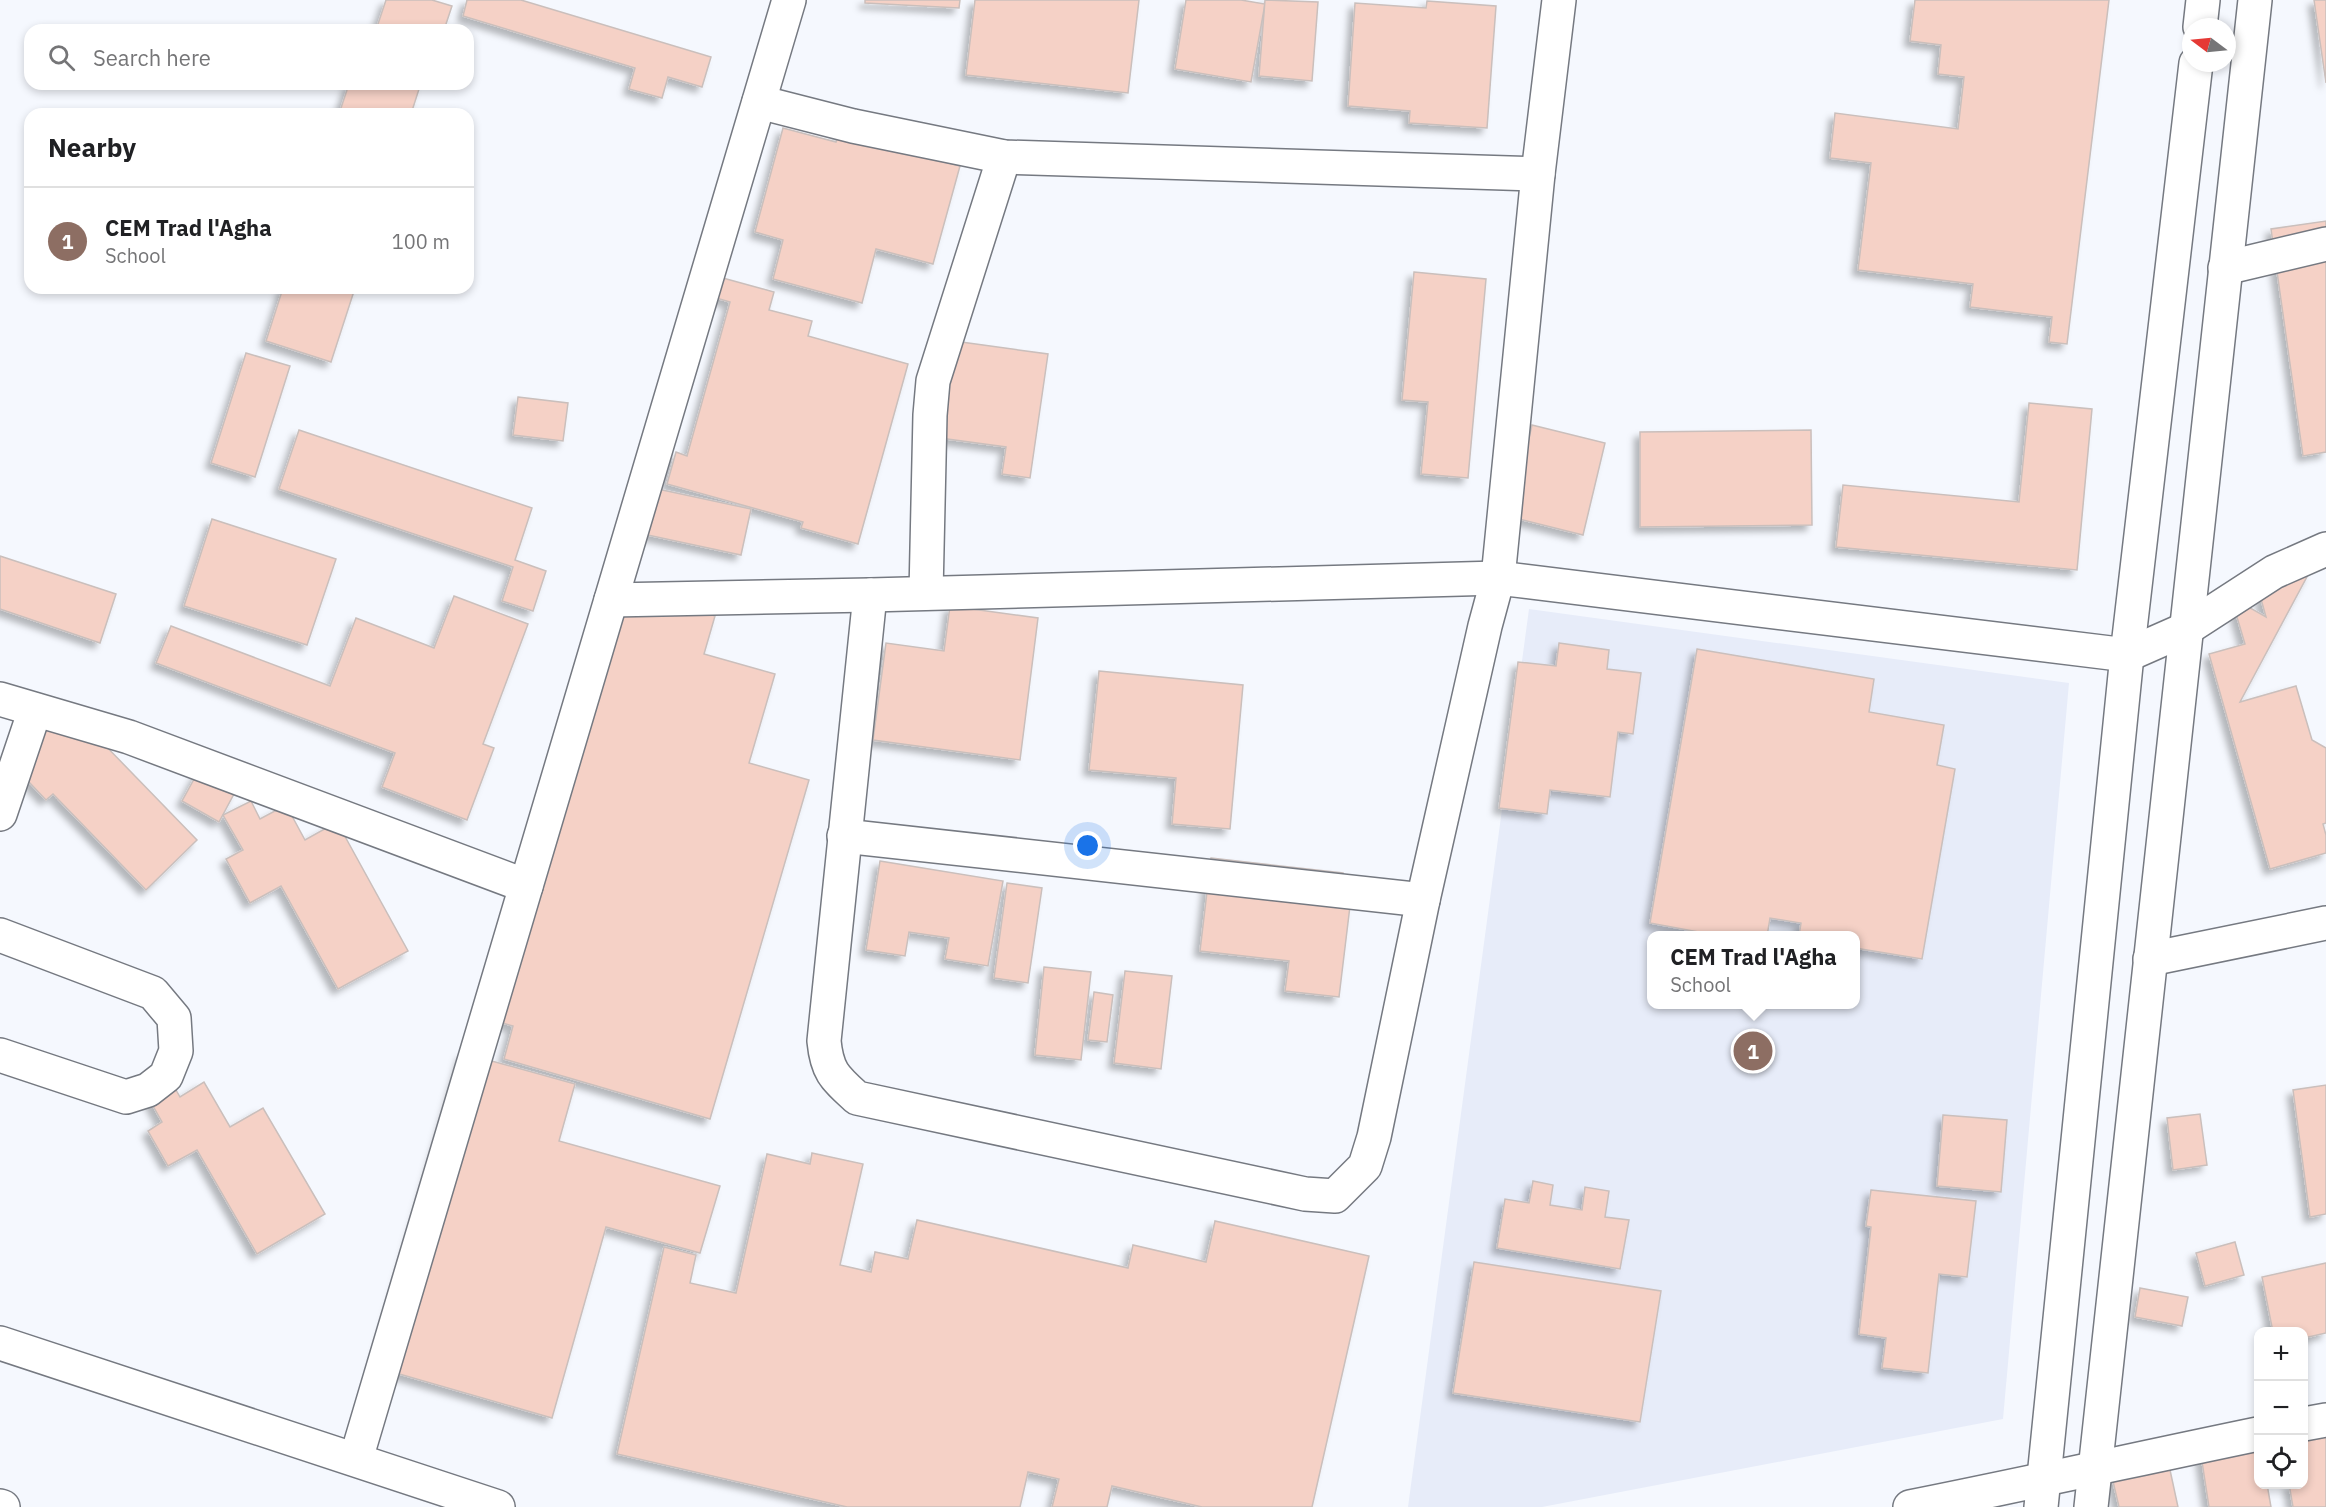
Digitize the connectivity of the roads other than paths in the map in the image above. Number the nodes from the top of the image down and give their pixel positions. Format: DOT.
graph roads {
  1 [pos="789,0"];
  2 [pos="1559,0"];
  3 [pos="2203,0"];
  4 [pos="2255,0"];
  5 [pos="2201,18"];
  6 [pos="2195,72"];
  7 [pos="759,102"];
  8 [pos="1004,157"];
  9 [pos="1538,174"];
  10 [pos="2326,244"];
  11 [pos="2225,268"];
  12 [pos="2326,549"];
  13 [pos="1498,578"];
  14 [pos="926,593"];
  15 [pos="870,595"];
  16 [pos="611,600"];
  17 [pos="2186,629"];
  18 [pos="2127,656"];
  19 [pos="0,699"];
  20 [pos="35,710"];
  21 [pos="0,814"];
  22 [pos="844,836"];
  23 [pos="526,886"];
  24 [pos="1423,900"];
  25 [pos="2326,923"];
  26 [pos="0,935"];
  27 [pos="2150,959"];
  28 [pos="0,1054"];
  29 [pos="0,1343"];
  30 [pos="2326,1420"];
  31 [pos="2308,1423"];
  32 [pos="2254,1435"];
  33 [pos="356,1459"];
  34 [pos="2095,1467"];
  35 [pos="2042,1494"];
  36 [pos="498,1507"];
  37 [pos="1910,1507"];
  38 [pos="2091,1507"];
  1 -- 7 [label="street"];
  2 -- 9 [label="street"];
  3 -- 5 [label="street"];
  4 -- 11 [label="street"];
  6 -- 18 [label="street"];
  7 -- 8 [label="street"];
  7 -- 16 [label="street"];
  8 -- 9 [label="street"];
  8 -- 14 [label="street"];
  9 -- 13 [label="street"];
  10 -- 11 [label="street"];
  11 -- 17 [label="street"];
  12 -- 17 [label="street"];
  13 -- 14 [label="street"];
  13 -- 18 [label="street"];
  13 -- 24 [label="street"];
  14 -- 15 [label="street"];
  15 -- 16 [label="street"];
  15 -- 22 [label="street"];
  16 -- 23 [label="street"];
  17 -- 18 [label="street"];
  17 -- 27 [label="street"];
  18 -- 35 [label="street"];
  19 -- 20 [label="street"];
  20 -- 21 [label="street"];
  20 -- 23 [label="street"];
  22 -- 24 [label="street"];
  22 -- 24 [label="street"];
  23 -- 33 [label="street"];
  25 -- 27 [label="street"];
  26 -- 28 [label="street"];
  27 -- 34 [label="street"];
  29 -- 33 [label="street"];
  30 -- 31 [label="street"];
  32 -- 34 [label="street"];
  33 -- 36 [label="street"];
  34 -- 35 [label="street"];
  34 -- 38 [label="street"];
  35 -- 37 [label="street"];
}
